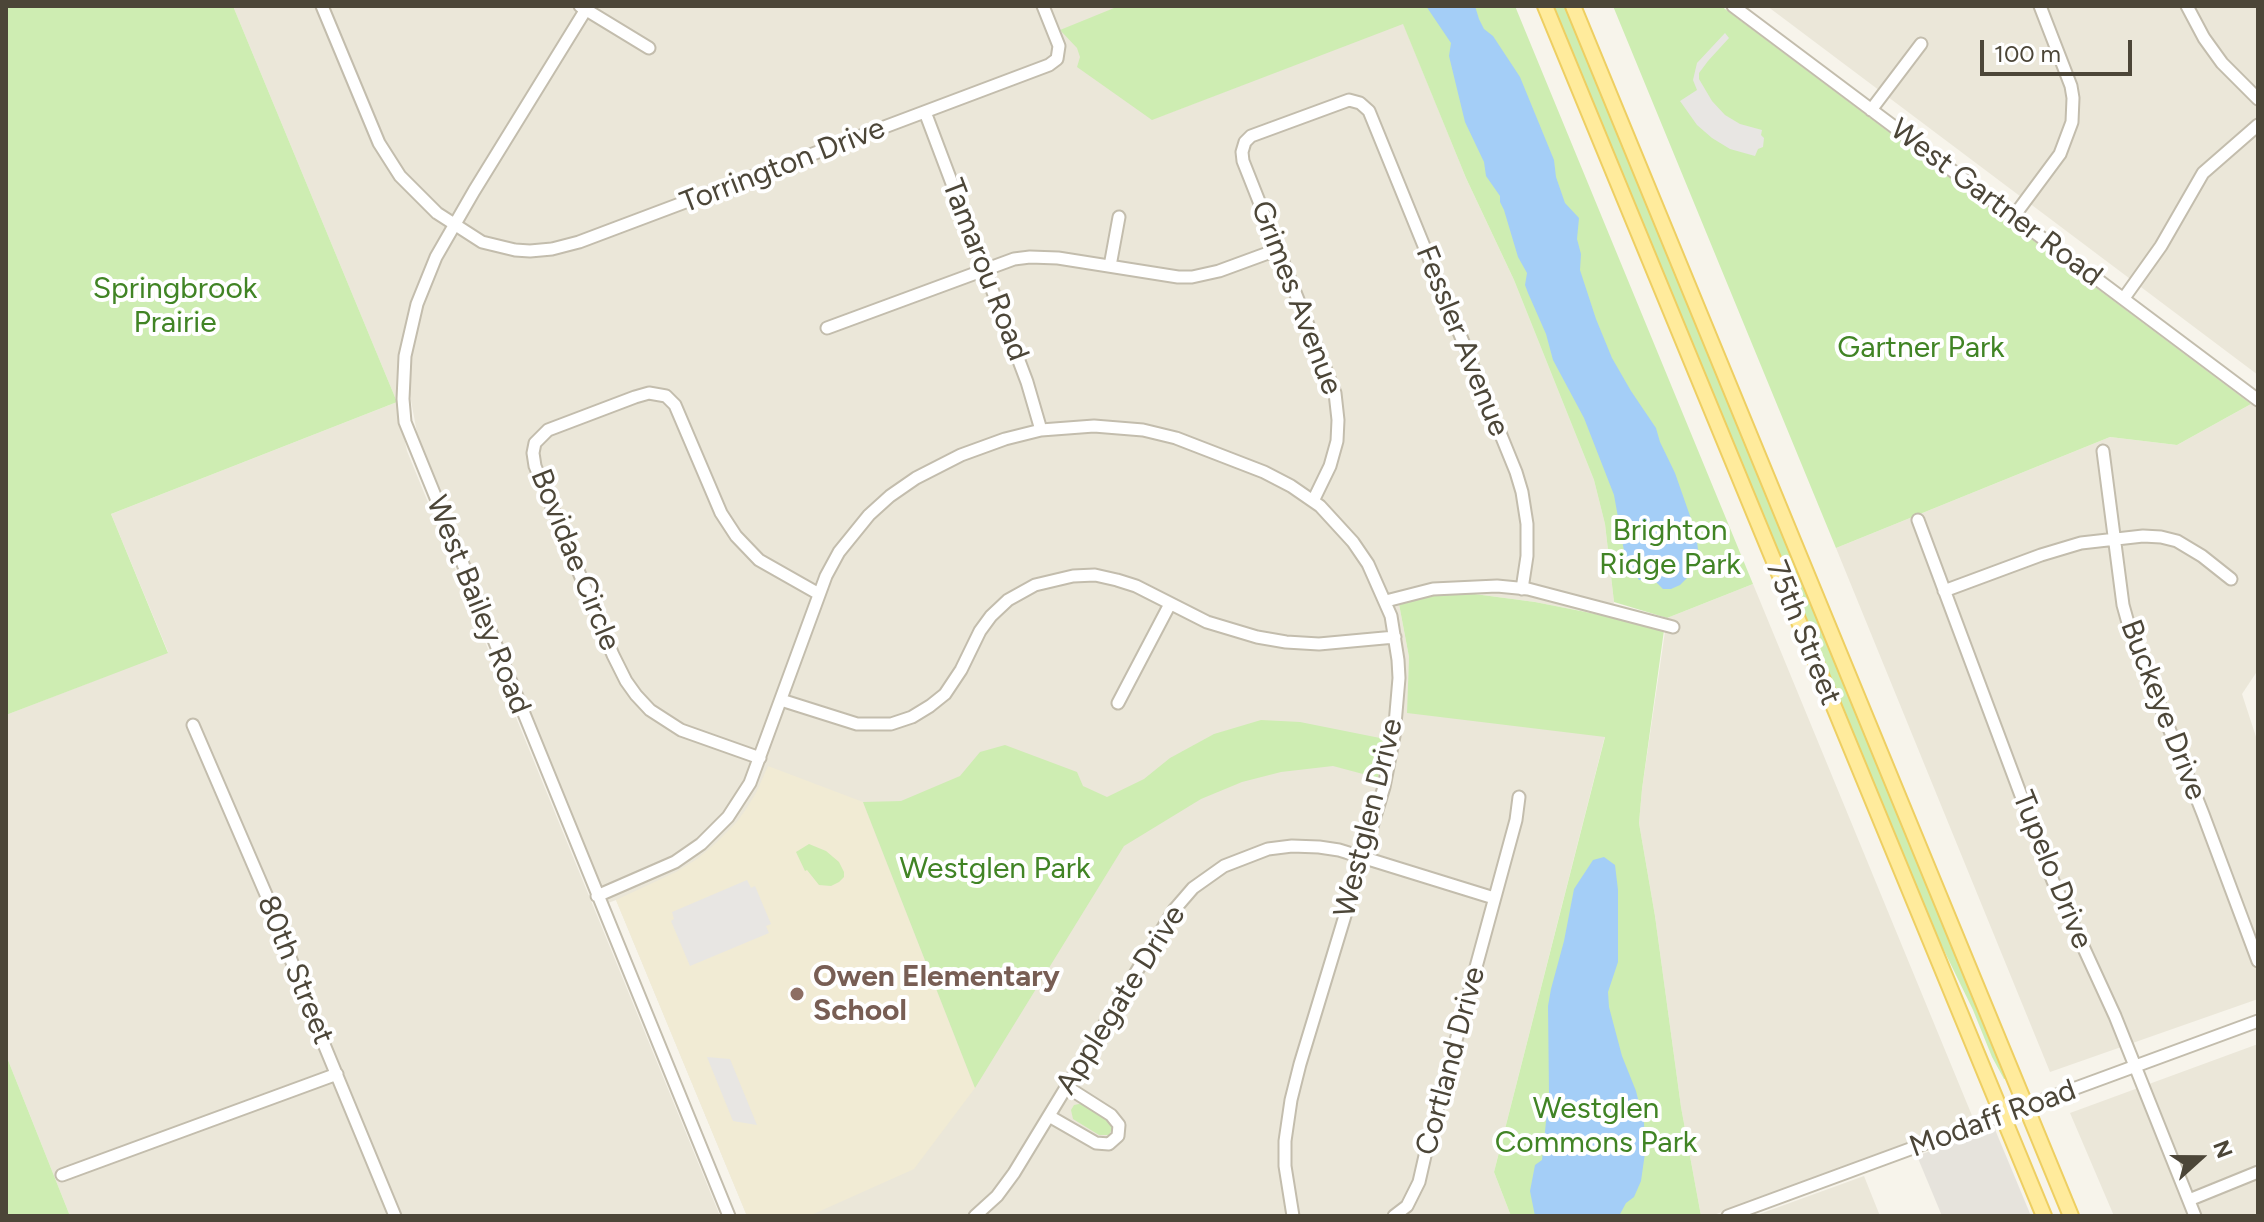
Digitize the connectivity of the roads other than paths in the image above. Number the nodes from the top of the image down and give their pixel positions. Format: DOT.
graph roads {
  1 [pos="322,6"];
  2 [pos="1043,6"];
  3 [pos="1545,6"];
  4 [pos="1573,6"];
  5 [pos="2040,6"];
  6 [pos="2187,6"];
  7 [pos="585,7"];
  8 [pos="1737,7"];
  9 [pos="1921,44"];
  10 [pos="649,48"];
  11 [pos="2258,99"];
  12 [pos="1360,103"];
  13 [pos="1871,110"];
  14 [pos="925,112"];
  15 [pos="2258,125"];
  16 [pos="2014,216"];
  17 [pos="1119,217"];
  18 [pos="454,225"];
  19 [pos="1279,249"];
  20 [pos="1110,266"];
  21 [pos="984,269"];
  22 [pos="2124,298"];
  23 [pos="827,328"];
  24 [pos="2258,383"];
  25 [pos="2254,396"];
  26 [pos="1041,430"];
  27 [pos="2103,451"];
  28 [pos="1313,501"];
  29 [pos="1918,520"];
  30 [pos="2113,538"];
  31 [pos="2231,579"];
  32 [pos="1522,589"];
  33 [pos="1944,591"];
  34 [pos="819,594"];
  35 [pos="1386,601"];
  36 [pos="1170,604"];
  37 [pos="1673,627"];
  38 [pos="1395,637"];
  39 [pos="781,700"];
  40 [pos="1118,703"];
  41 [pos="193,725"];
  42 [pos="760,758"];
  43 [pos="1519,797"];
  44 [pos="1364,858"];
  45 [pos="597,896"];
  46 [pos="1494,898"];
  47 [pos="2258,961"];
  48 [pos="2258,1021"];
  49 [pos="2134,1067"];
  50 [pos="337,1074"];
  51 [pos="1067,1087"];
  52 [pos="2025,1107"];
  53 [pos="1049,1116"];
  54 [pos="2002,1116"];
  55 [pos="2258,1172"];
  56 [pos="62,1175"];
  57 [pos="2189,1200"];
  58 [pos="395,1216"];
  59 [pos="729,1216"];
  60 [pos="975,1216"];
  61 [pos="1293,1216"];
  62 [pos="1394,1216"];
  63 [pos="1728,1216"];
  64 [pos="2044,1216"];
  65 [pos="2071,1216"];
  66 [pos="2195,1216"];
  1 -- 18 [label="street, Torrington Drive"];
  2 -- 14 [label="street, Torrington Drive"];
  3 -- 54 [label="main road, 75th Street"];
  4 -- 52 [label="main road, 75th Street"];
  5 -- 16 [label="street"];
  6 -- 11 [label="street"];
  7 -- 10 [label="street"];
  7 -- 18 [label="street, West Bailey Road"];
  8 -- 13 [label="street, West Gartner Road"];
  9 -- 13 [label="street"];
  12 -- 19 [label="street, Grimes Avenue"];
  12 -- 32 [label="street, Fessler Avenue"];
  13 -- 16 [label="street, West Gartner Road"];
  14 -- 18 [label="street, Torrington Drive"];
  14 -- 21 [label="street, Tamarou Road"];
  15 -- 22 [label="street"];
  16 -- 22 [label="street, West Gartner Road"];
  17 -- 20 [label="street"];
  18 -- 45 [label="street, West Bailey Road"];
  19 -- 20 [label="street"];
  19 -- 28 [label="street, Grimes Avenue"];
  20 -- 21 [label="street"];
  21 -- 23 [label="street"];
  21 -- 26 [label="street, Tamarou Road"];
  22 -- 25 [label="street, West Gartner Road"];
  24 -- 25 [label="street"];
  26 -- 28 [label="street, Westglen Drive"];
  26 -- 34 [label="street, Westglen Drive"];
  27 -- 30 [label="street, Buckeye Drive"];
  28 -- 35 [label="street, Westglen Drive"];
  29 -- 33 [label="street, Tupelo Drive"];
  30 -- 31 [label="street"];
  30 -- 33 [label="street"];
  30 -- 47 [label="street, Buckeye Drive"];
  32 -- 35 [label="street"];
  32 -- 37 [label="street"];
  33 -- 49 [label="street, Tupelo Drive"];
  34 -- 39 [label="street, Westglen Drive"];
  34 -- 42 [label="street, Bovidae Circle"];
  35 -- 38 [label="street, Westglen Drive"];
  36 -- 38 [label="street"];
  36 -- 39 [label="street"];
  36 -- 40 [label="street"];
  38 -- 44 [label="street, Westglen Drive"];
  39 -- 42 [label="street, Westglen Drive"];
  41 -- 50 [label="street, 80th Street"];
  42 -- 45 [label="street, Westglen Drive"];
  43 -- 46 [label="street, Cortland Drive"];
  44 -- 46 [label="street, Applegate Drive"];
  44 -- 51 [label="street, Applegate Drive"];
  44 -- 61 [label="street, Westglen Drive"];
  45 -- 59 [label="street, West Bailey Road"];
  46 -- 62 [label="street, Cortland Drive"];
  48 -- 49 [label="street, Modaff Road"];
  49 -- 52 [label="street, Modaff Road"];
  49 -- 57 [label="street, Tupelo Drive"];
  50 -- 56 [label="street"];
  50 -- 58 [label="street, 80th Street"];
  51 -- 53 [label="street, Applegate Drive"];
  51 -- 53 [label="street"];
  52 -- 54 [label="street, Modaff Road"];
  52 -- 65 [label="main road, 75th Street"];
  53 -- 60 [label="street, Applegate Drive"];
  54 -- 63 [label="street, Modaff Road"];
  54 -- 64 [label="main road, 75th Street"];
  55 -- 57 [label="street"];
  57 -- 66 [label="street, Tupelo Drive"];
}
